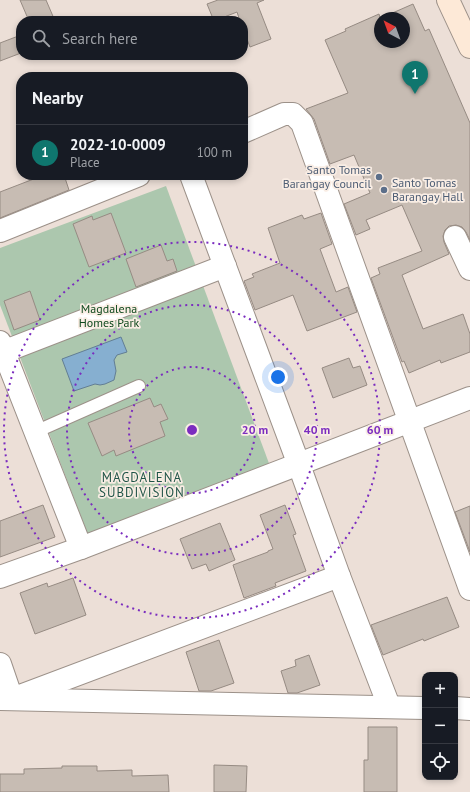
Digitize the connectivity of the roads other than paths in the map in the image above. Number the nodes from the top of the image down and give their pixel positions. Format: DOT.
graph roads {
  1 [pos="452,1"];
  2 [pos="470,46"];
  3 [pos="248,130"];
  4 [pos="127,180"];
  5 [pos="193,180"];
  6 [pos="0,231"];
  7 [pos="456,237"];
  8 [pos="225,266"];
  9 [pos="470,269"];
  10 [pos="2,347"];
  11 [pos="139,386"];
  12 [pos="470,398"];
  13 [pos="409,421"];
  14 [pos="35,432"];
  15 [pos="299,465"];
  16 [pos="81,548"];
  17 [pos="339,576"];
  18 [pos="0,577"];
  19 [pos="470,588"];
  20 [pos="0,664"];
  21 [pos="6,699"];
  22 [pos="389,706"];
  23 [pos="422,708"];
  24 [pos="458,708"];
  25 [pos="470,709"];
  1 -- 2 [label="street"];
  3 -- 13 [label="street"];
  4 -- 6 [label="street"];
  5 -- 8 [label="street"];
  7 -- 9 [label="street"];
  8 -- 10 [label="street"];
  8 -- 15 [label="street"];
  10 -- 14 [label="street"];
  11 -- 14 [label="lane"];
  12 -- 13 [label="street"];
  13 -- 15 [label="street"];
  13 -- 19 [label="street"];
  14 -- 16 [label="street"];
  15 -- 16 [label="street"];
  15 -- 17 [label="street"];
  16 -- 18 [label="street"];
  17 -- 21 [label="street"];
  17 -- 22 [label="street"];
  20 -- 21 [label="street"];
  21 -- 22 [label="street"];
  22 -- 23 [label="street"];
  24 -- 25 [label="street"];
}
